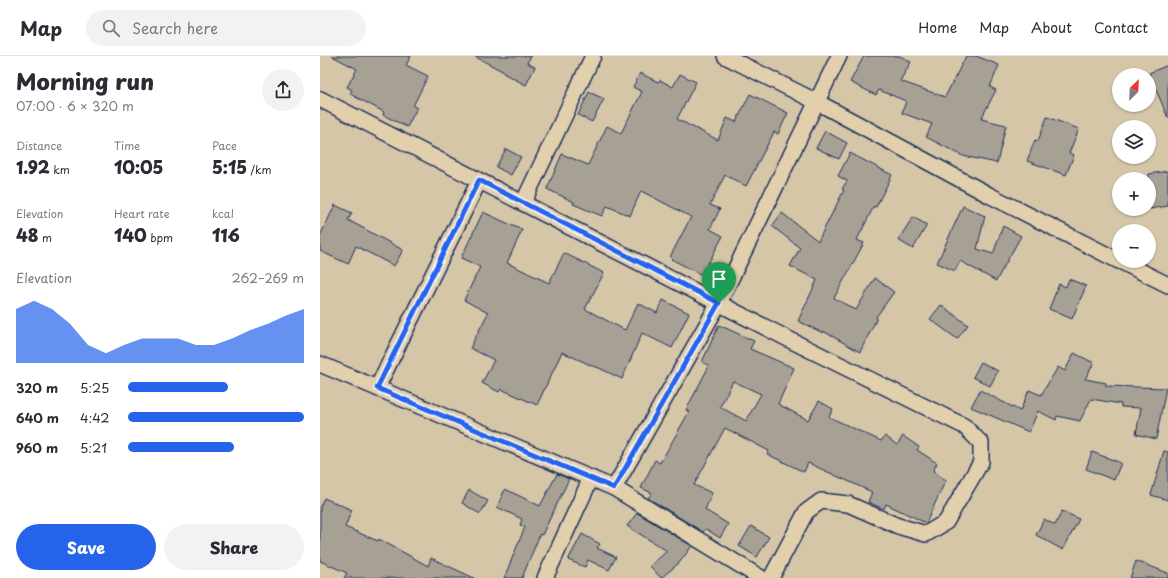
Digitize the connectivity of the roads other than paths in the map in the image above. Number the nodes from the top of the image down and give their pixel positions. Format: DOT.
graph roads {
  1 [pos="593,56"];
  2 [pos="725,56"];
  3 [pos="839,56"];
  4 [pos="320,99"];
  5 [pos="817,102"];
  6 [pos="479,180"];
  7 [pos="523,203"];
  8 [pos="1112,257"];
  9 [pos="1134,268"];
  10 [pos="1168,285"];
  11 [pos="719,303"];
  12 [pos="320,364"];
  13 [pos="377,388"];
  14 [pos="590,478"];
  15 [pos="614,488"];
  16 [pos="545,578"];
  17 [pos="761,578"];
  18 [pos="771,578"];
  1 -- 7 [label="street"];
  2 -- 5 [label="street"];
  3 -- 5 [label="street"];
  4 -- 6 [label="street"];
  5 -- 8 [label="street"];
  5 -- 11 [label="street"];
  6 -- 7 [label="street"];
  6 -- 13 [label="street"];
  7 -- 11 [label="street"];
  9 -- 10 [label="street"];
  11 -- 15 [label="street"];
  11 -- 18 [label="street"];
  12 -- 13 [label="street"];
  13 -- 14 [label="street"];
  14 -- 15 [label="street"];
  14 -- 16 [label="street"];
  15 -- 17 [label="street"];
}
